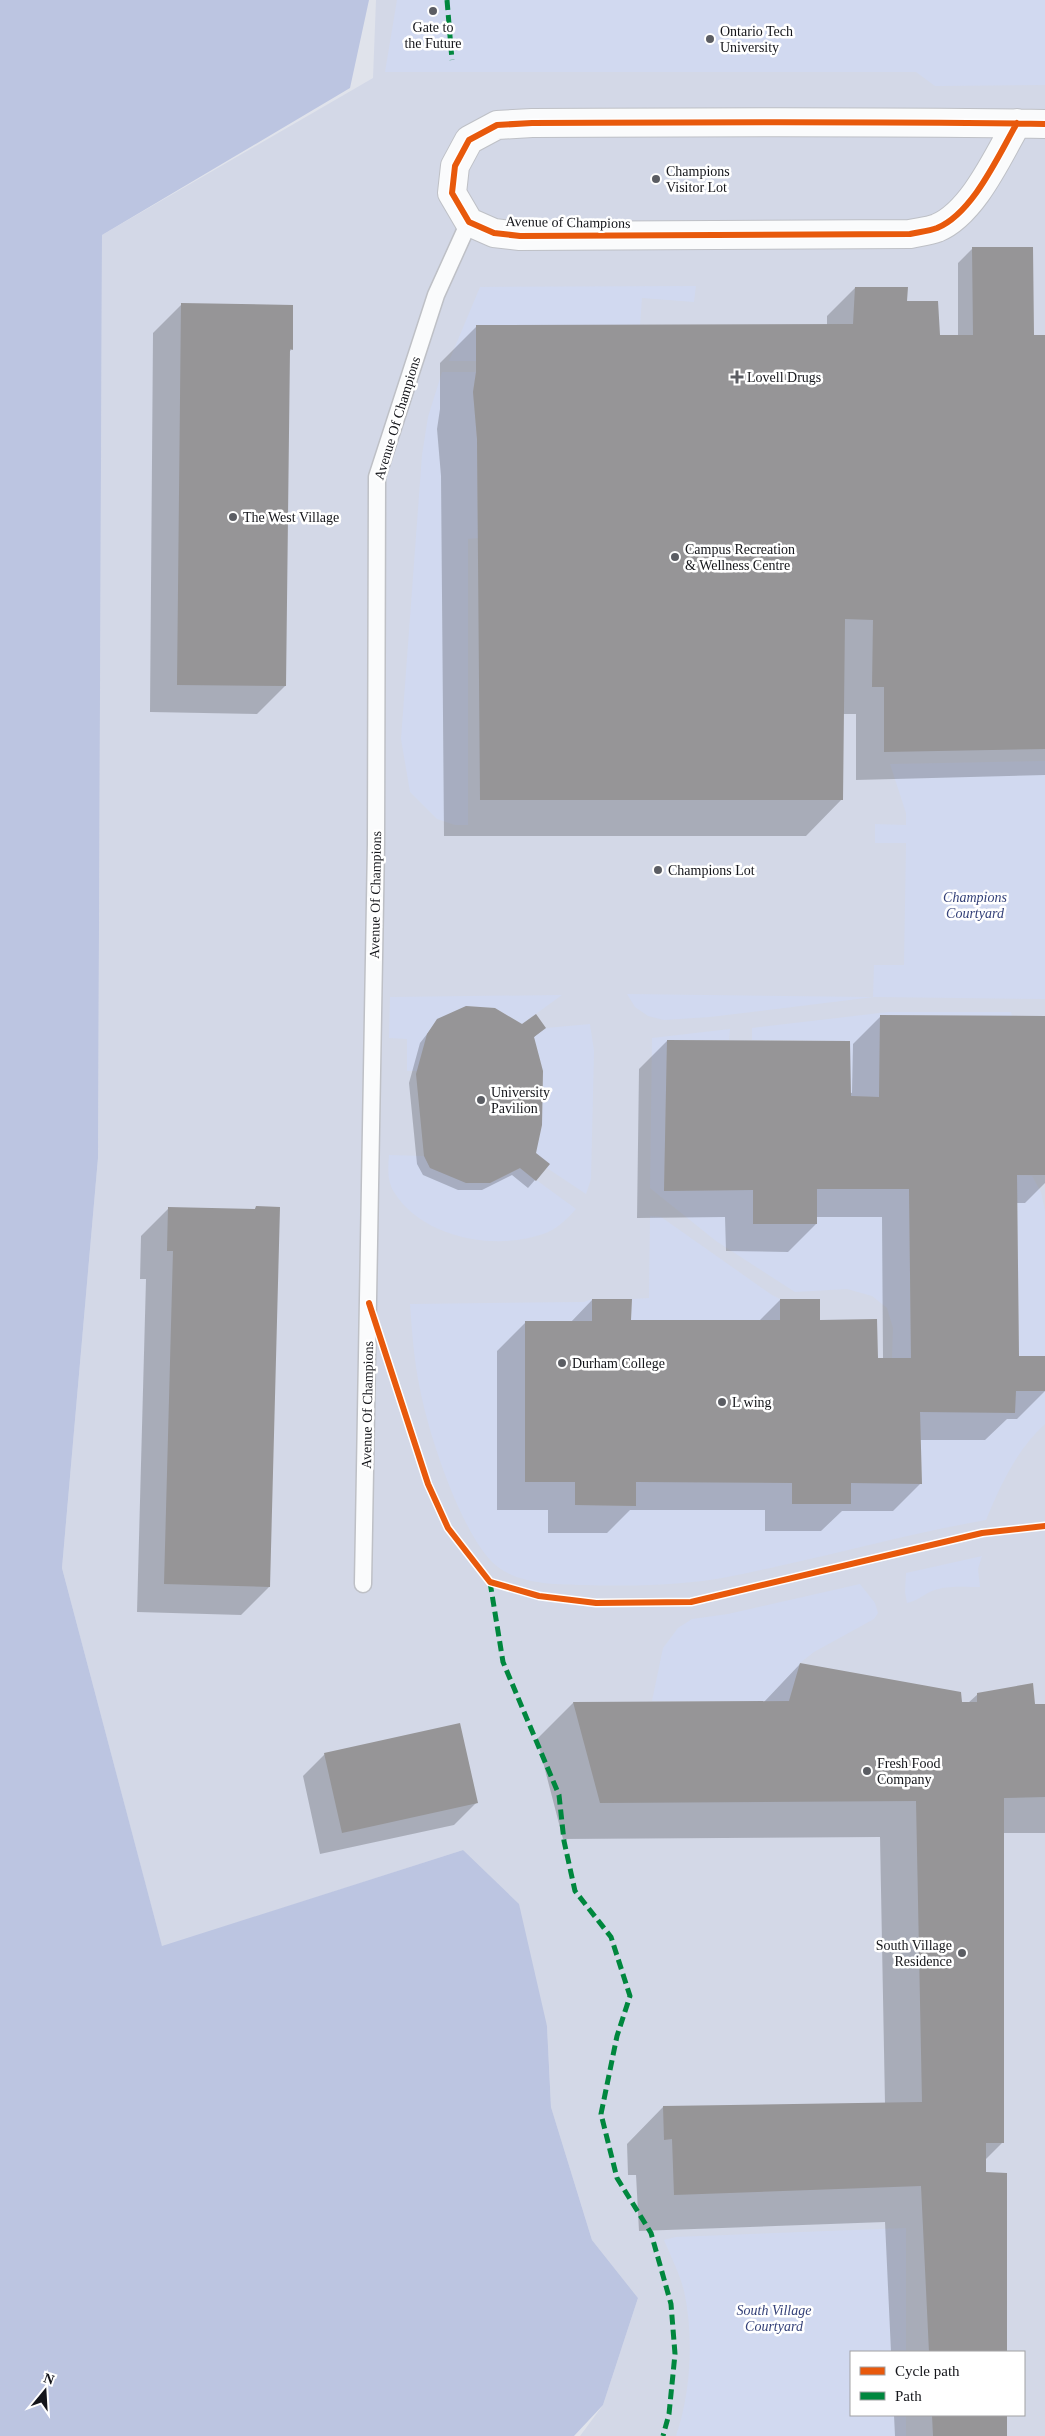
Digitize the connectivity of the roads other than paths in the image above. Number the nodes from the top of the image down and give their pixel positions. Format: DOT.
graph roads {
  1 [pos="1017,123"];
  2 [pos="1045,124"];
  3 [pos="469,222"];
  4 [pos="363,1584"];
  1 -- 2 [label="street"];
  1 -- 3 [label="street, Avenue of Champions"];
  1 -- 3 [label="street"];
  3 -- 4 [label="lane, Avenue Of Champions"];
}
